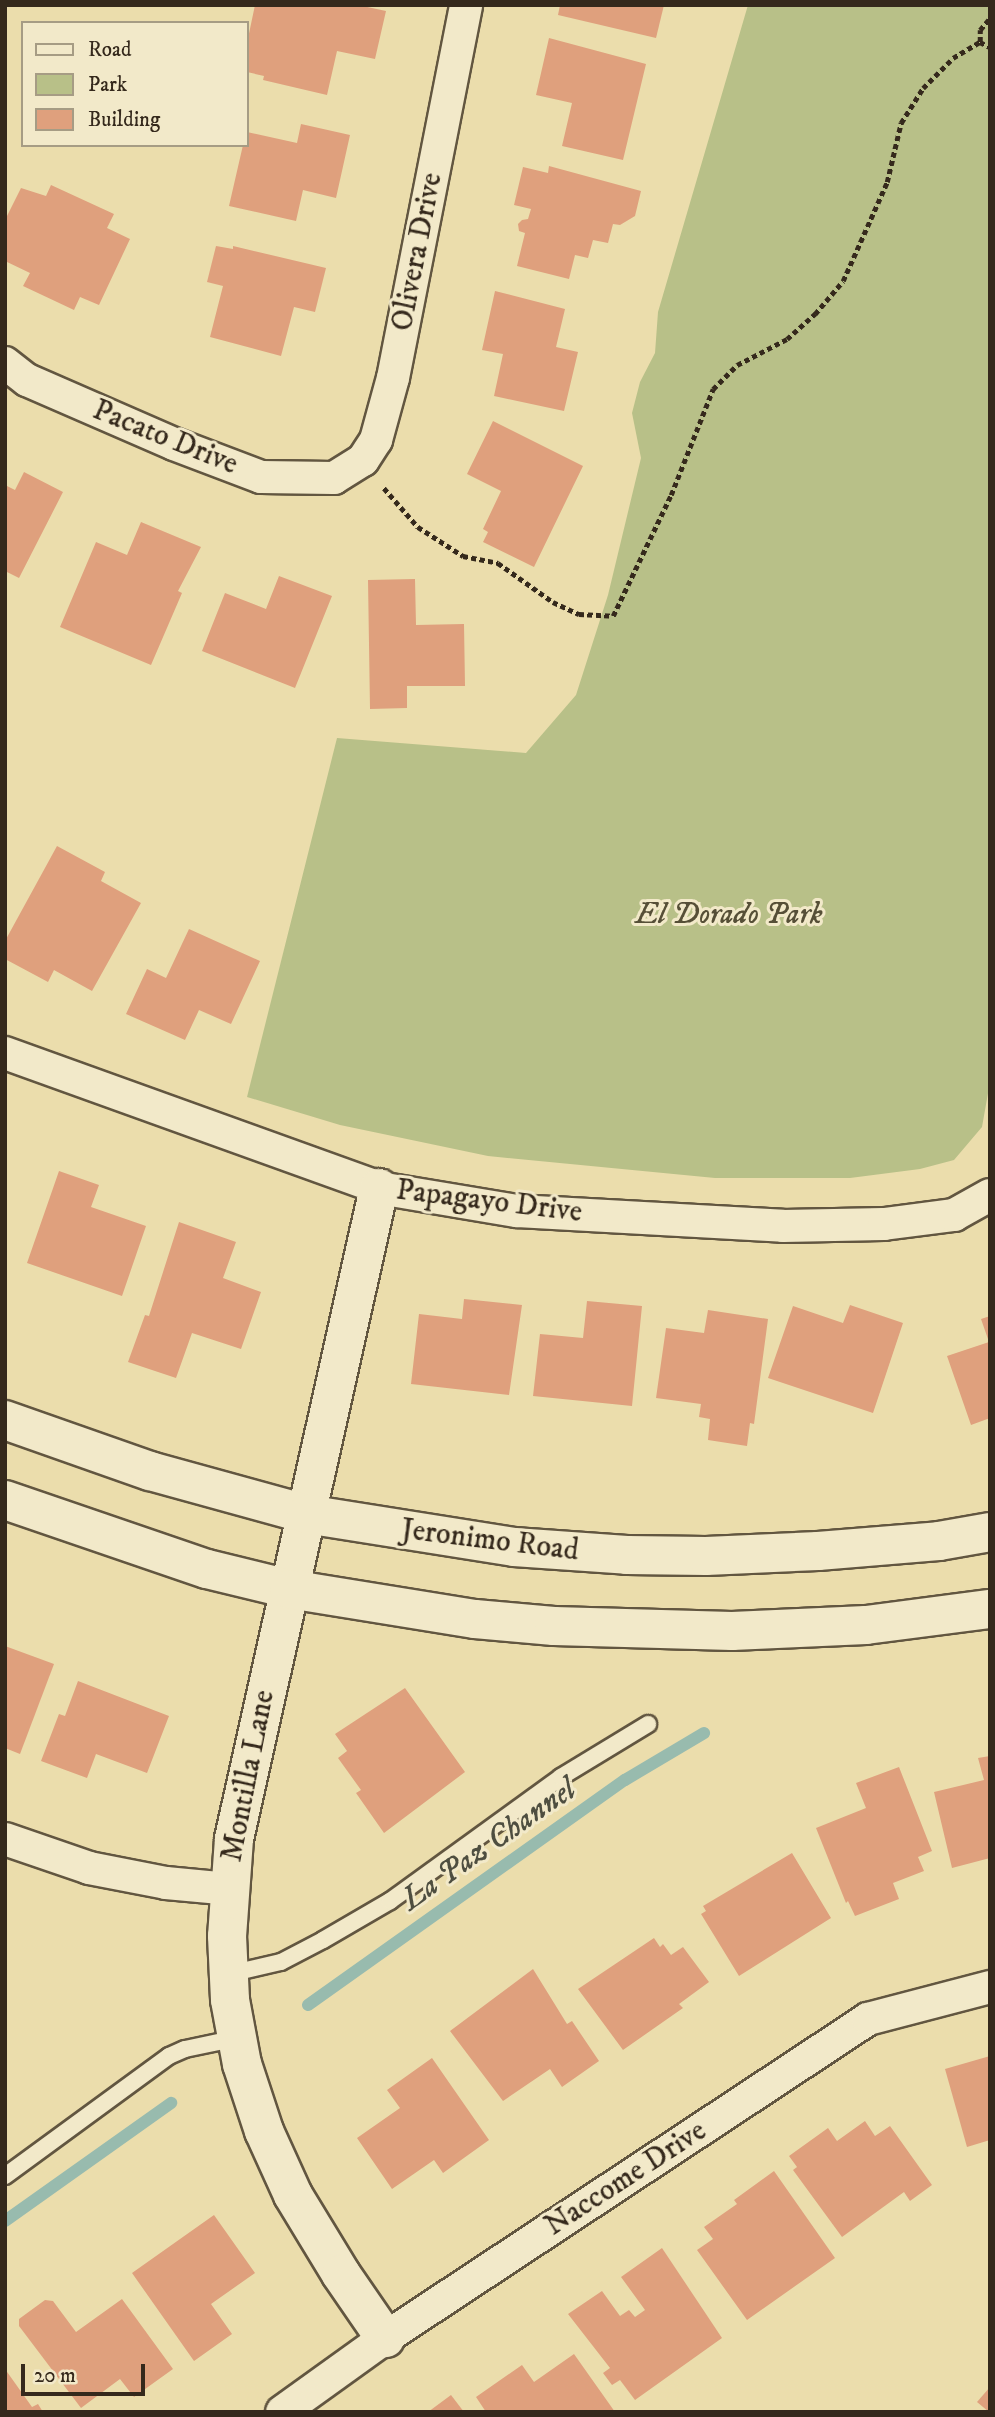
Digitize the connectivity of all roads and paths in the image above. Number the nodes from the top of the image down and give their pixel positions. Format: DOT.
graph roads {
  1 [pos="466,5"];
  2 [pos="990,19"];
  3 [pos="980,42"];
  4 [pos="990,47"];
  5 [pos="5,363"];
  6 [pos="334,478"];
  7 [pos="399,508"];
  8 [pos="5,1053"];
  9 [pos="379,1188"];
  10 [pos="990,1195"];
  11 [pos="5,1420"];
  12 [pos="5,1500"];
  13 [pos="306,1514"];
  14 [pos="990,1532"];
  15 [pos="289,1589"];
  16 [pos="990,1609"];
  17 [pos="648,1724"];
  18 [pos="5,1839"];
  19 [pos="229,1889"];
  20 [pos="229,1974"];
  21 [pos="990,1987"];
  22 [pos="238,2038"];
  23 [pos="5,2176"];
  24 [pos="385,2338"];
  25 [pos="282,2412"];
  1 -- 6 [label="street, Olivera Drive"];
  2 -- 3 [label="path"];
  3 -- 4 [label="path"];
  3 -- 7 [label="path"];
  5 -- 6 [label="street, Pacato Drive"];
  8 -- 9 [label="street, Papagayo Drive"];
  9 -- 10 [label="street, Papagayo Drive"];
  9 -- 13 [label="main road, Montilla Lane"];
  11 -- 13 [label="main road, Jeronimo Road"];
  12 -- 15 [label="main road"];
  13 -- 14 [label="main road, Jeronimo Road"];
  13 -- 15 [label="main road, Montilla Lane"];
  15 -- 16 [label="main road"];
  15 -- 19 [label="main road, Montilla Lane"];
  17 -- 20 [label="lane"];
  18 -- 19 [label="street"];
  19 -- 20 [label="main road, Montilla Lane"];
  20 -- 22 [label="main road, Montilla Lane"];
  21 -- 24 [label="street, Naccome Drive"];
  22 -- 23 [label="lane"];
  22 -- 24 [label="main road, Montilla Lane"];
  24 -- 25 [label="street, Naccome Drive"];
}
